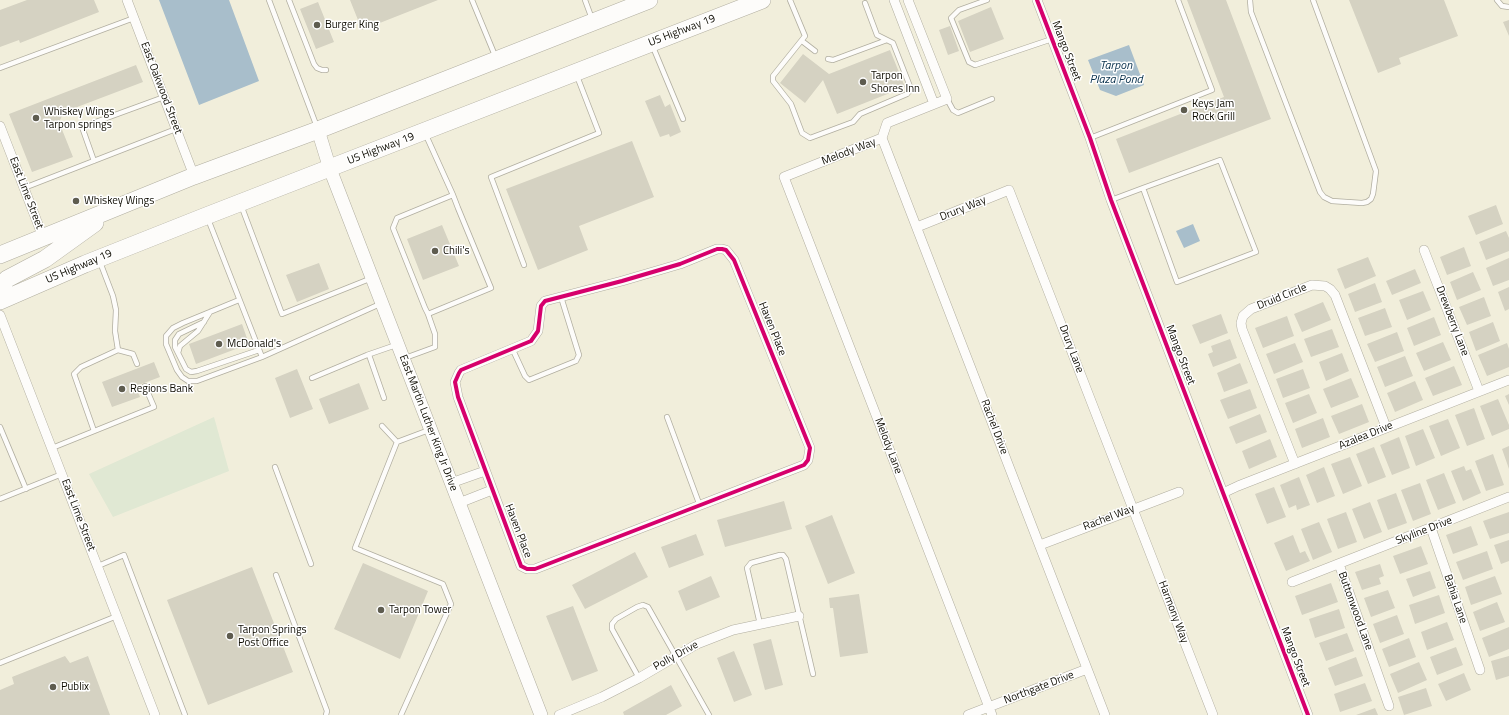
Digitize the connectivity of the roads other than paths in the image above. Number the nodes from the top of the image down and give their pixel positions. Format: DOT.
graph roads {
  1 [pos="127,0"];
  2 [pos="269,0"];
  3 [pos="289,0"];
  4 [pos="472,0"];
  5 [pos="585,0"];
  6 [pos="649,0"];
  7 [pos="746,0"];
  8 [pos="762,0"];
  9 [pos="790,0"];
  10 [pos="894,0"];
  11 [pos="908,0"];
  12 [pos="987,0"];
  13 [pos="1037,0"];
  14 [pos="1178,0"];
  15 [pos="1250,0"];
  16 [pos="1313,0"];
  17 [pos="1497,0"];
  18 [pos="865,3"];
  19 [pos="1509,7"];
  20 [pos="725,15"];
  21 [pos="134,18"];
  22 [pos="593,22"];
  23 [pos="1052,38"];
  24 [pos="887,40"];
  25 [pos="802,41"];
  26 [pos="651,43"];
  27 [pos="815,51"];
  28 [pos="828,59"];
  29 [pos="497,60"];
  30 [pos="0,68"];
  31 [pos="326,70"];
  32 [pos="575,73"];
  33 [pos="164,97"];
  34 [pos="947,99"];
  35 [pos="992,99"];
  36 [pos="934,104"];
  37 [pos="683,119"];
  38 [pos="1,129"];
  39 [pos="176,129"];
  40 [pos="318,130"];
  41 [pos="424,132"];
  42 [pos="882,138"];
  43 [pos="1090,138"];
  44 [pos="94,160"];
  45 [pos="330,169"];
  46 [pos="194,176"];
  47 [pos="784,177"];
  48 [pos="24,188"];
  49 [pos="1143,188"];
  50 [pos="1009,190"];
  51 [pos="452,196"];
  52 [pos="1111,200"];
  53 [pos="240,204"];
  54 [pos="116,208"];
  55 [pos="206,216"];
  56 [pos="917,227"];
  57 [pos="43,237"];
  58 [pos="1424,250"];
  59 [pos="0,255"];
  60 [pos="99,259"];
  61 [pos="524,265"];
  62 [pos="372,278"];
  63 [pos="0,288"];
  64 [pos="561,297"];
  65 [pos="239,300"];
  66 [pos="0,301"];
  67 [pos="382,303"];
  68 [pos="210,312"];
  69 [pos="428,314"];
  70 [pos="0,315"];
  71 [pos="204,322"];
  72 [pos="398,345"];
  73 [pos="512,348"];
  74 [pos="118,350"];
  75 [pos="259,350"];
  76 [pos="178,352"];
  77 [pos="369,355"];
  78 [pos="262,357"];
  79 [pos="403,359"];
  80 [pos="137,364"];
  81 [pos="312,378"];
  82 [pos="1509,380"];
  83 [pos="146,386"];
  84 [pos="1479,391"];
  85 [pos="384,398"];
  86 [pos="667,417"];
  87 [pos="382,426"];
  88 [pos="0,427"];
  89 [pos="1386,427"];
  90 [pos="430,430"];
  91 [pos="94,431"];
  92 [pos="397,442"];
  93 [pos="52,448"];
  94 [pos="1295,464"];
  95 [pos="275,467"];
  96 [pos="485,471"];
  97 [pos="62,474"];
  98 [pos="451,483"];
  99 [pos="26,489"];
  100 [pos="492,490"];
  101 [pos="1179,492"];
  102 [pos="1223,493"];
  103 [pos="1509,497"];
  104 [pos="0,499"];
  105 [pos="459,503"];
  106 [pos="700,506"];
  107 [pos="1133,508"];
  108 [pos="1431,528"];
  109 [pos="1040,545"];
  110 [pos="311,564"];
  111 [pos="1338,564"];
  112 [pos="98,566"];
  113 [pos="276,575"];
  114 [pos="1292,582"];
  115 [pos="117,616"];
  116 [pos="799,616"];
  117 [pos="760,624"];
  118 [pos="676,656"];
  119 [pos="0,663"];
  120 [pos="1087,669"];
  121 [pos="1480,670"];
  122 [pos="813,674"];
  123 [pos="639,678"];
  124 [pos="1389,706"];
  125 [pos="991,711"];
  126 [pos="155,715"];
  127 [pos="185,715"];
  128 [pos="326,715"];
  129 [pos="401,715"];
  130 [pos="541,715"];
  131 [pos="559,715"];
  132 [pos="710,715"];
  133 [pos="968,715"];
  134 [pos="1105,715"];
  135 [pos="1213,715"];
  136 [pos="1308,715"];
  1 -- 21 [label="street, East Oakwood Street"];
  2 -- 40 [label="lane"];
  3 -- 31 [label="lane"];
  4 -- 29 [label="lane"];
  5 -- 22 [label="lane"];
  6 -- 22 [label="highway"];
  7 -- 20 [label="highway"];
  8 -- 20 [label="highway, US Highway 19"];
  9 -- 25 [label="lane"];
  10 -- 36 [label="street"];
  11 -- 34 [label="street"];
  12 -- 23 [label="lane"];
  13 -- 23 [label="street, Mango Street"];
  14 -- 43 [label="lane"];
  15 -- 16 [label="lane"];
  17 -- 19 [label="lane"];
  18 -- 24 [label="lane"];
  20 -- 26 [label="highway, US Highway 19"];
  21 -- 30 [label="lane"];
  21 -- 33 [label="street, East Oakwood Street"];
  22 -- 29 [label="highway"];
  23 -- 43 [label="street, Mango Street"];
  24 -- 25 [label="lane"];
  24 -- 28 [label="lane"];
  25 -- 27 [label="lane"];
  26 -- 32 [label="highway, US Highway 19"];
  26 -- 37 [label="lane"];
  29 -- 40 [label="highway"];
  32 -- 41 [label="highway, US Highway 19"];
  32 -- 61 [label="lane"];
  33 -- 39 [label="street, East Oakwood Street"];
  33 -- 44 [label="lane"];
  34 -- 35 [label="lane"];
  34 -- 36 [label="street, Melody Way"];
  36 -- 42 [label="street, Melody Way"];
  38 -- 48 [label="street, East Lime Street"];
  39 -- 44 [label="lane"];
  39 -- 46 [label="street, East Oakwood Street"];
  40 -- 45 [label="street, East Martin Luther King Jr Drive"];
  40 -- 46 [label="highway"];
  41 -- 45 [label="highway, US Highway 19"];
  41 -- 51 [label="lane"];
  42 -- 47 [label="street, Melody Way"];
  42 -- 56 [label="street, Rachel Drive"];
  43 -- 52 [label="street, Mango Street"];
  44 -- 48 [label="lane"];
  45 -- 53 [label="highway, US Highway 19"];
  45 -- 62 [label="street, East Martin Luther King Jr Drive"];
  46 -- 54 [label="highway"];
  47 -- 125 [label="street, Melody Lane"];
  48 -- 57 [label="street, East Lime Street"];
  49 -- 49 [label="lane"];
  49 -- 52 [label="lane"];
  50 -- 56 [label="street, Drury Way"];
  50 -- 107 [label="street, Drury Lane"];
  51 -- 69 [label="lane"];
  51 -- 69 [label="lane"];
  52 -- 102 [label="street, Mango Street"];
  53 -- 55 [label="highway, US Highway 19"];
  53 -- 62 [label="lane"];
  54 -- 57 [label="highway"];
  54 -- 63 [label="highway"];
  55 -- 60 [label="highway, US Highway 19"];
  55 -- 65 [label="lane"];
  56 -- 109 [label="street, Rachel Drive"];
  57 -- 59 [label="highway"];
  58 -- 84 [label="street, Drewberry Lane"];
  60 -- 66 [label="highway, US Highway 19"];
  60 -- 74 [label="lane"];
  62 -- 67 [label="street, East Martin Luther King Jr Drive"];
  64 -- 73 [label="street, Haven Place"];
  64 -- 73 [label="lane"];
  64 -- 106 [label="street, Haven Place"];
  65 -- 68 [label="lane"];
  65 -- 75 [label="lane"];
  67 -- 72 [label="street, East Martin Luther King Jr Drive"];
  67 -- 78 [label="lane"];
  68 -- 71 [label="lane"];
  68 -- 78 [label="lane"];
  69 -- 79 [label="lane"];
  70 -- 93 [label="street, East Lime Street"];
  71 -- 76 [label="lane"];
  71 -- 76 [label="lane"];
  72 -- 77 [label="lane"];
  72 -- 79 [label="street, East Martin Luther King Jr Drive"];
  73 -- 96 [label="street, Haven Place"];
  74 -- 80 [label="lane"];
  74 -- 91 [label="lane"];
  75 -- 76 [label="lane"];
  75 -- 78 [label="lane"];
  77 -- 81 [label="lane"];
  77 -- 85 [label="lane"];
  79 -- 90 [label="street, East Martin Luther King Jr Drive"];
  82 -- 84 [label="street, Azalea Drive"];
  83 -- 91 [label="lane"];
  84 -- 89 [label="street, Azalea Drive"];
  86 -- 106 [label="lane"];
  87 -- 92 [label="lane"];
  88 -- 99 [label="lane"];
  89 -- 94 [label="street, Azalea Drive"];
  89 -- 94 [label="street, Druid Circle"];
  90 -- 92 [label="lane"];
  90 -- 98 [label="street, East Martin Luther King Jr Drive"];
  91 -- 93 [label="lane"];
  92 -- 129 [label="lane"];
  93 -- 97 [label="street, East Lime Street"];
  94 -- 102 [label="street, Azalea Drive"];
  95 -- 110 [label="lane"];
  96 -- 98 [label="street"];
  96 -- 100 [label="street, Haven Place"];
  97 -- 99 [label="lane"];
  97 -- 112 [label="street, East Lime Street"];
  98 -- 105 [label="street, East Martin Luther King Jr Drive"];
  99 -- 104 [label="lane"];
  100 -- 105 [label="street"];
  100 -- 106 [label="street, Haven Place"];
  101 -- 107 [label="street, Rachel Way"];
  102 -- 136 [label="street, Mango Street"];
  103 -- 108 [label="street, Skyline Drive"];
  105 -- 130 [label="street, East Martin Luther King Jr Drive"];
  107 -- 109 [label="street, Rachel Way"];
  107 -- 135 [label="street, Harmony Way"];
  108 -- 111 [label="street, Skyline Drive"];
  108 -- 121 [label="street, Bahia Lane"];
  109 -- 120 [label="street, Rachel Drive"];
  111 -- 114 [label="street, Buttonwood Lane"];
  111 -- 124 [label="street, Buttonwood Lane"];
  112 -- 115 [label="street, East Lime Street"];
  112 -- 127 [label="lane"];
  113 -- 128 [label="lane"];
  115 -- 119 [label="lane"];
  115 -- 126 [label="street, East Lime Street"];
  116 -- 117 [label="street, Polly Drive"];
  116 -- 117 [label="lane"];
  116 -- 122 [label="lane"];
  117 -- 118 [label="street, Polly Drive"];
  118 -- 123 [label="street, Polly Drive"];
  118 -- 123 [label="lane"];
  118 -- 132 [label="lane"];
  120 -- 125 [label="street, Northgate Drive"];
  120 -- 134 [label="street, Rachel Drive"];
  123 -- 131 [label="street, Polly Drive"];
  125 -- 133 [label="street, Northgate Drive"];
}
